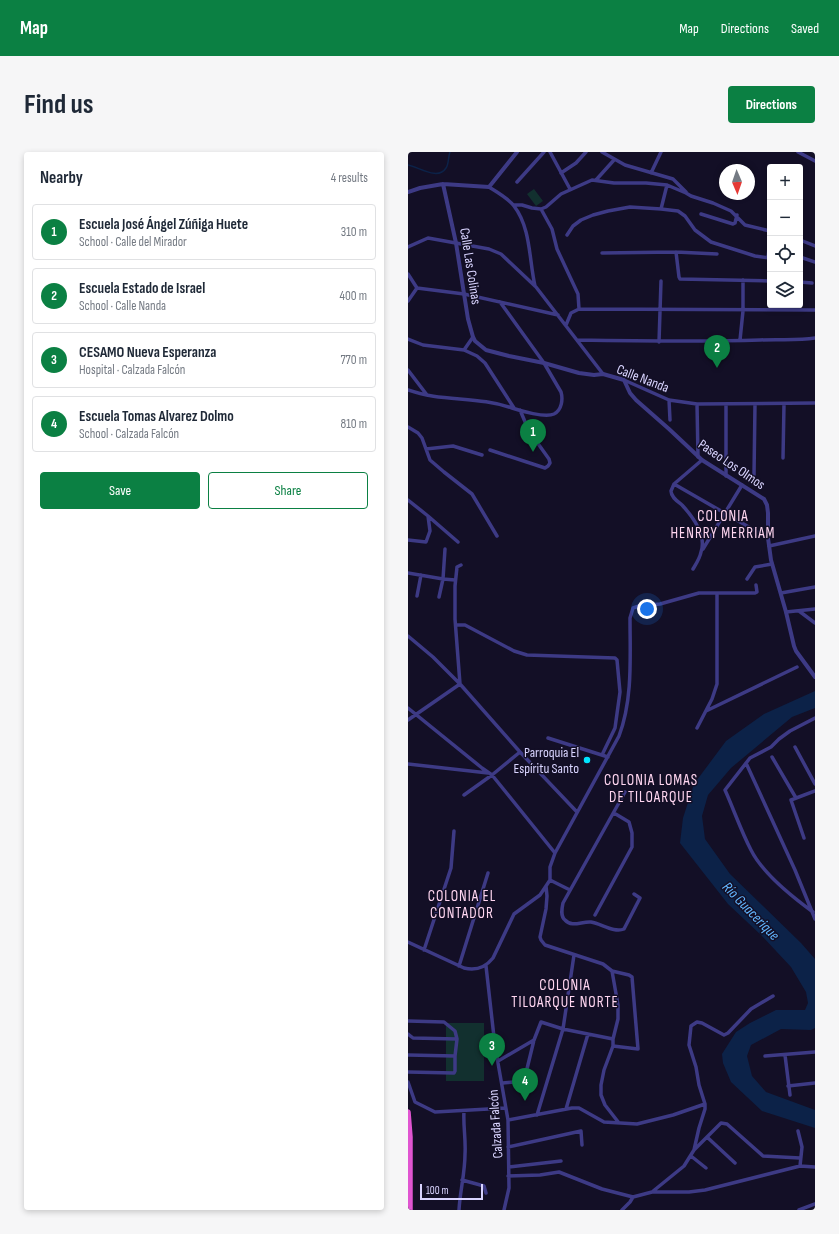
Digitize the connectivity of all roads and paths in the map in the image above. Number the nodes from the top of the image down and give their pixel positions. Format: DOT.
graph roads {
  1 [pos="517,152"];
  2 [pos="544,152"];
  3 [pos="586,152"];
  4 [pos="602,152"];
  5 [pos="661,152"];
  6 [pos="798,152"];
  7 [pos="552,153"];
  8 [pos="614,160"];
  9 [pos="815,161"];
  10 [pos="562,173"];
  11 [pos="651,173"];
  12 [pos="596,180"];
  13 [pos="518,182"];
  14 [pos="443,184"];
  15 [pos="667,186"];
  16 [pos="490,187"];
  17 [pos="570,189"];
  18 [pos="408,192"];
  19 [pos="686,193"];
  20 [pos="514,205"];
  21 [pos="541,209"];
  22 [pos="661,209"];
  23 [pos="700,214"];
  24 [pos="737,215"];
  25 [pos="767,230"];
  26 [pos="567,235"];
  27 [pos="803,241"];
  28 [pos="456,243"];
  29 [pos="815,246"];
  30 [pos="408,247"];
  31 [pos="676,252"];
  32 [pos="602,253"];
  33 [pos="717,254"];
  34 [pos="767,258"];
  35 [pos="803,258"];
  36 [pos="815,262"];
  37 [pos="408,274"];
  38 [pos="743,280"];
  39 [pos="661,281"];
  40 [pos="767,281"];
  41 [pos="803,282"];
  42 [pos="812,283"];
  43 [pos="536,287"];
  44 [pos="417,288"];
  45 [pos="464,294"];
  46 [pos="408,301"];
  47 [pos="500,302"];
  48 [pos="579,309"];
  49 [pos="660,309"];
  50 [pos="743,310"];
  51 [pos="815,310"];
  52 [pos="558,315"];
  53 [pos="566,325"];
  54 [pos="473,337"];
  55 [pos="815,338"];
  56 [pos="408,339"];
  57 [pos="577,340"];
  58 [pos="740,340"];
  59 [pos="659,342"];
  60 [pos="464,350"];
  61 [pos="544,363"];
  62 [pos="408,370"];
  63 [pos="603,374"];
  64 [pos="624,380"];
  65 [pos="408,390"];
  66 [pos="427,395"];
  67 [pos="669,400"];
  68 [pos="815,403"];
  69 [pos="697,404"];
  70 [pos="726,404"];
  71 [pos="755,404"];
  72 [pos="784,404"];
  73 [pos="514,408"];
  74 [pos="520,410"];
  75 [pos="670,420"];
  76 [pos="408,427"];
  77 [pos="426,450"];
  78 [pos="490,450"];
  79 [pos="482,455"];
  80 [pos="700,458"];
  81 [pos="783,458"];
  82 [pos="754,475"];
  83 [pos="726,476"];
  84 [pos="674,484"];
  85 [pos="742,485"];
  86 [pos="408,500"];
  87 [pos="725,513"];
  88 [pos="428,516"];
  89 [pos="497,536"];
  90 [pos="815,536"];
  91 [pos="768,538"];
  92 [pos="408,540"];
  93 [pos="458,542"];
  94 [pos="769,546"];
  95 [pos="445,549"];
  96 [pos="702,552"];
  97 [pos="772,564"];
  98 [pos="461,565"];
  99 [pos="693,570"];
  100 [pos="408,573"];
  101 [pos="421,575"];
  102 [pos="443,579"];
  103 [pos="747,579"];
  104 [pos="455,580"];
  105 [pos="756,585"];
  106 [pos="815,587"];
  107 [pos="717,593"];
  108 [pos="781,594"];
  109 [pos="417,596"];
  110 [pos="439,597"];
  111 [pos="815,609"];
  112 [pos="799,611"];
  113 [pos="786,612"];
  114 [pos="815,623"];
  115 [pos="456,625"];
  116 [pos="408,636"];
  117 [pos="797,667"];
  118 [pos="815,677"];
  119 [pos="460,684"];
  120 [pos="408,708"];
  121 [pos="706,711"];
  122 [pos="416,714"];
  123 [pos="815,718"];
  124 [pos="408,720"];
  125 [pos="697,728"];
  126 [pos="548,738"];
  127 [pos="795,747"];
  128 [pos="520,752"];
  129 [pos="602,755"];
  130 [pos="608,757"];
  131 [pos="772,757"];
  132 [pos="746,763"];
  133 [pos="408,764"];
  134 [pos="492,774"];
  135 [pos="815,784"];
  136 [pos="815,791"];
  137 [pos="625,792"];
  138 [pos="464,795"];
  139 [pos="796,798"];
  140 [pos="577,812"];
  141 [pos="614,813"];
  142 [pos="454,831"];
  143 [pos="804,838"];
  144 [pos="555,853"];
  145 [pos="488,873"];
  146 [pos="550,880"];
  147 [pos="546,885"];
  148 [pos="570,890"];
  149 [pos="634,894"];
  150 [pos="814,913"];
  151 [pos="595,915"];
  152 [pos="815,919"];
  153 [pos="408,942"];
  154 [pos="424,950"];
  155 [pos="574,955"];
  156 [pos="459,966"];
  157 [pos="486,966"];
  158 [pos="612,972"];
  159 [pos="773,996"];
  160 [pos="408,1021"];
  161 [pos="563,1029"];
  162 [pos="408,1034"];
  163 [pos="588,1034"];
  164 [pos="457,1039"];
  165 [pos="613,1039"];
  166 [pos="534,1040"];
  167 [pos="613,1046"];
  168 [pos="815,1052"];
  169 [pos="408,1055"];
  170 [pos="785,1055"];
  171 [pos="455,1056"];
  172 [pos="765,1056"];
  173 [pos="498,1061"];
  174 [pos="408,1072"];
  175 [pos="408,1082"];
  176 [pos="503,1083"];
  177 [pos="815,1083"];
  178 [pos="788,1086"];
  179 [pos="790,1095"];
  180 [pos="705,1104"];
  181 [pos="506,1108"];
  182 [pos="566,1109"];
  183 [pos="464,1111"];
  184 [pos="408,1112"];
  185 [pos="537,1115"];
  186 [pos="508,1120"];
  187 [pos="619,1122"];
  188 [pos="798,1131"];
  189 [pos="707,1137"];
  190 [pos="582,1145"];
  191 [pos="508,1147"];
  192 [pos="694,1150"];
  193 [pos="691,1156"];
  194 [pos="800,1158"];
  195 [pos="561,1160"];
  196 [pos="735,1163"];
  197 [pos="800,1166"];
  198 [pos="509,1167"];
  199 [pos="815,1167"];
  200 [pos="706,1168"];
  201 [pos="508,1176"];
  202 [pos="462,1180"];
  203 [pos="652,1192"];
  204 [pos="486,1193"];
  205 [pos="633,1197"];
  206 [pos="815,1204"];
  207 [pos="410,1210"];
  208 [pos="459,1210"];
  209 [pos="504,1210"];
  210 [pos="622,1210"];
  211 [pos="799,1210"];
  1 -- 16 [label="street"];
  2 -- 13 [label="street"];
  3 -- 10 [label="street"];
  4 -- 8 [label="street"];
  5 -- 11 [label="street"];
  6 -- 9 [label="street"];
  7 -- 10 [label="street"];
  8 -- 11 [label="street"];
  8 -- 12 [label="street"];
  10 -- 17 [label="street"];
  11 -- 19 [label="street"];
  12 -- 15 [label="street"];
  12 -- 17 [label="street"];
  14 -- 16 [label="street"];
  14 -- 18 [label="street"];
  14 -- 28 [label="street, Calle Las Colinas"];
  15 -- 19 [label="street"];
  15 -- 22 [label="street"];
  16 -- 20 [label="street"];
  17 -- 21 [label="street"];
  19 -- 24 [label="street"];
  20 -- 21 [label="street"];
  20 -- 43 [label="street"];
  21 -- 48 [label="street"];
  22 -- 26 [label="street"];
  22 -- 34 [label="street"];
  23 -- 24 [label="street"];
  24 -- 25 [label="street"];
  27 -- 29 [label="street"];
  28 -- 30 [label="street"];
  28 -- 43 [label="street"];
  28 -- 45 [label="street, Calle Las Colinas"];
  31 -- 32 [label="street"];
  31 -- 33 [label="street"];
  31 -- 38 [label="street"];
  35 -- 36 [label="street"];
  37 -- 44 [label="street"];
  38 -- 40 [label="street"];
  38 -- 50 [label="street"];
  39 -- 49 [label="street"];
  41 -- 42 [label="street"];
  43 -- 52 [label="street"];
  44 -- 45 [label="street"];
  44 -- 46 [label="street"];
  45 -- 47 [label="street"];
  45 -- 54 [label="street, Calle Las Colinas"];
  47 -- 52 [label="street"];
  47 -- 61 [label="street"];
  48 -- 49 [label="street"];
  48 -- 53 [label="street"];
  49 -- 50 [label="street"];
  49 -- 59 [label="street"];
  50 -- 51 [label="street"];
  50 -- 58 [label="street"];
  52 -- 53 [label="street"];
  53 -- 57 [label="street"];
  54 -- 60 [label="street"];
  54 -- 61 [label="street, Calle Nanda"];
  55 -- 58 [label="street"];
  56 -- 60 [label="street"];
  57 -- 59 [label="street"];
  57 -- 63 [label="street"];
  58 -- 59 [label="street"];
  60 -- 73 [label="street"];
  61 -- 63 [label="street, Calle Nanda"];
  61 -- 74 [label="street"];
  62 -- 66 [label="street"];
  63 -- 64 [label="street, Calle Nanda"];
  64 -- 67 [label="street, Calle Nanda"];
  64 -- 80 [label="street, Paseo Los Olmos"];
  65 -- 66 [label="street"];
  66 -- 73 [label="street"];
  67 -- 69 [label="street, Calle Nanda"];
  67 -- 75 [label="street"];
  68 -- 72 [label="street, Calle Nanda"];
  69 -- 70 [label="street, Calle Nanda"];
  69 -- 80 [label="street"];
  70 -- 71 [label="street, Calle Nanda"];
  70 -- 83 [label="street"];
  71 -- 72 [label="street, Calle Nanda"];
  71 -- 82 [label="street"];
  72 -- 81 [label="street"];
  73 -- 74 [label="street"];
  74 -- 78 [label="street"];
  76 -- 77 [label="street"];
  77 -- 79 [label="street"];
  77 -- 89 [label="street"];
  80 -- 83 [label="street, Paseo Los Olmos"];
  80 -- 84 [label="street"];
  83 -- 85 [label="street, Paseo Los Olmos"];
  84 -- 87 [label="street"];
  84 -- 96 [label="street"];
  85 -- 87 [label="street"];
  85 -- 91 [label="street, Paseo Los Olmos"];
  86 -- 88 [label="street"];
  87 -- 91 [label="street"];
  87 -- 96 [label="street"];
  88 -- 92 [label="street"];
  88 -- 93 [label="street"];
  90 -- 94 [label="street"];
  91 -- 94 [label="street, Paseo Los Olmos"];
  94 -- 97 [label="street, Paseo Los Olmos"];
  95 -- 102 [label="street"];
  96 -- 99 [label="street"];
  97 -- 103 [label="street"];
  97 -- 108 [label="street, Paseo Los Olmos"];
  98 -- 104 [label="street"];
  100 -- 101 [label="street"];
  101 -- 102 [label="street"];
  101 -- 109 [label="street"];
  102 -- 104 [label="street"];
  102 -- 110 [label="street"];
  104 -- 115 [label="street"];
  105 -- 107 [label="street"];
  106 -- 108 [label="street"];
  107 -- 121 [label="street"];
  107 -- 130 [label="street"];
  108 -- 113 [label="street, Paseo Los Olmos"];
  111 -- 112 [label="street"];
  112 -- 113 [label="street"];
  112 -- 114 [label="street"];
  113 -- 118 [label="street, Paseo Los Olmos"];
  115 -- 119 [label="street"];
  115 -- 129 [label="street"];
  116 -- 119 [label="street"];
  117 -- 121 [label="street"];
  119 -- 122 [label="street"];
  119 -- 128 [label="street"];
  120 -- 122 [label="street"];
  121 -- 125 [label="street"];
  122 -- 124 [label="street"];
  122 -- 134 [label="street"];
  123 -- 132 [label="street"];
  126 -- 129 [label="street"];
  127 -- 135 [label="street"];
  128 -- 134 [label="street"];
  128 -- 140 [label="street"];
  129 -- 130 [label="street"];
  130 -- 140 [label="street"];
  131 -- 139 [label="street"];
  132 -- 150 [label="street"];
  132 -- 150 [label="street"];
  133 -- 134 [label="street"];
  134 -- 138 [label="street"];
  134 -- 144 [label="street"];
  136 -- 139 [label="street"];
  137 -- 141 [label="street"];
  139 -- 143 [label="street"];
  140 -- 144 [label="street"];
  141 -- 148 [label="street"];
  141 -- 151 [label="street"];
  142 -- 154 [label="street"];
  144 -- 146 [label="street"];
  145 -- 156 [label="street"];
  146 -- 147 [label="street"];
  146 -- 148 [label="street"];
  147 -- 155 [label="street"];
  147 -- 157 [label="street"];
  148 -- 149 [label="street"];
  150 -- 152 [label="street"];
  153 -- 154 [label="street"];
  154 -- 156 [label="street"];
  155 -- 158 [label="street"];
  155 -- 161 [label="street"];
  156 -- 157 [label="street"];
  157 -- 173 [label="street, Calzada Falcón"];
  158 -- 165 [label="street"];
  158 -- 167 [label="street"];
  159 -- 180 [label="street"];
  160 -- 164 [label="street"];
  161 -- 163 [label="street"];
  161 -- 166 [label="street"];
  161 -- 185 [label="street"];
  162 -- 164 [label="street"];
  163 -- 165 [label="street"];
  163 -- 182 [label="street"];
  164 -- 171 [label="street"];
  165 -- 167 [label="street"];
  166 -- 173 [label="street"];
  166 -- 176 [label="street"];
  167 -- 187 [label="street"];
  168 -- 170 [label="street"];
  169 -- 171 [label="street"];
  170 -- 172 [label="street"];
  170 -- 178 [label="street"];
  171 -- 174 [label="street"];
  173 -- 176 [label="street, Calzada Falcón"];
  175 -- 183 [label="street"];
  176 -- 181 [label="street, Calzada Falcón"];
  177 -- 178 [label="street"];
  178 -- 179 [label="street"];
  180 -- 187 [label="street"];
  180 -- 192 [label="street"];
  181 -- 183 [label="street"];
  181 -- 186 [label="street, Calzada Falcón"];
  182 -- 185 [label="street"];
  182 -- 187 [label="street"];
  183 -- 202 [label="street"];
  184 -- 207 [label="highway"];
  185 -- 186 [label="street"];
  186 -- 191 [label="street, Calzada Falcón"];
  188 -- 194 [label="street"];
  189 -- 192 [label="street"];
  189 -- 194 [label="street"];
  189 -- 196 [label="street"];
  190 -- 191 [label="street"];
  191 -- 198 [label="street, Calzada Falcón"];
  192 -- 193 [label="street"];
  193 -- 200 [label="street"];
  193 -- 203 [label="street"];
  194 -- 197 [label="street"];
  195 -- 198 [label="street"];
  197 -- 199 [label="street"];
  197 -- 203 [label="street"];
  198 -- 201 [label="street, Calzada Falcón"];
  201 -- 205 [label="street"];
  201 -- 209 [label="street, Calzada Falcón"];
  202 -- 204 [label="street"];
  202 -- 208 [label="street"];
  203 -- 205 [label="street"];
  205 -- 210 [label="street"];
  206 -- 211 [label="street"];
}
